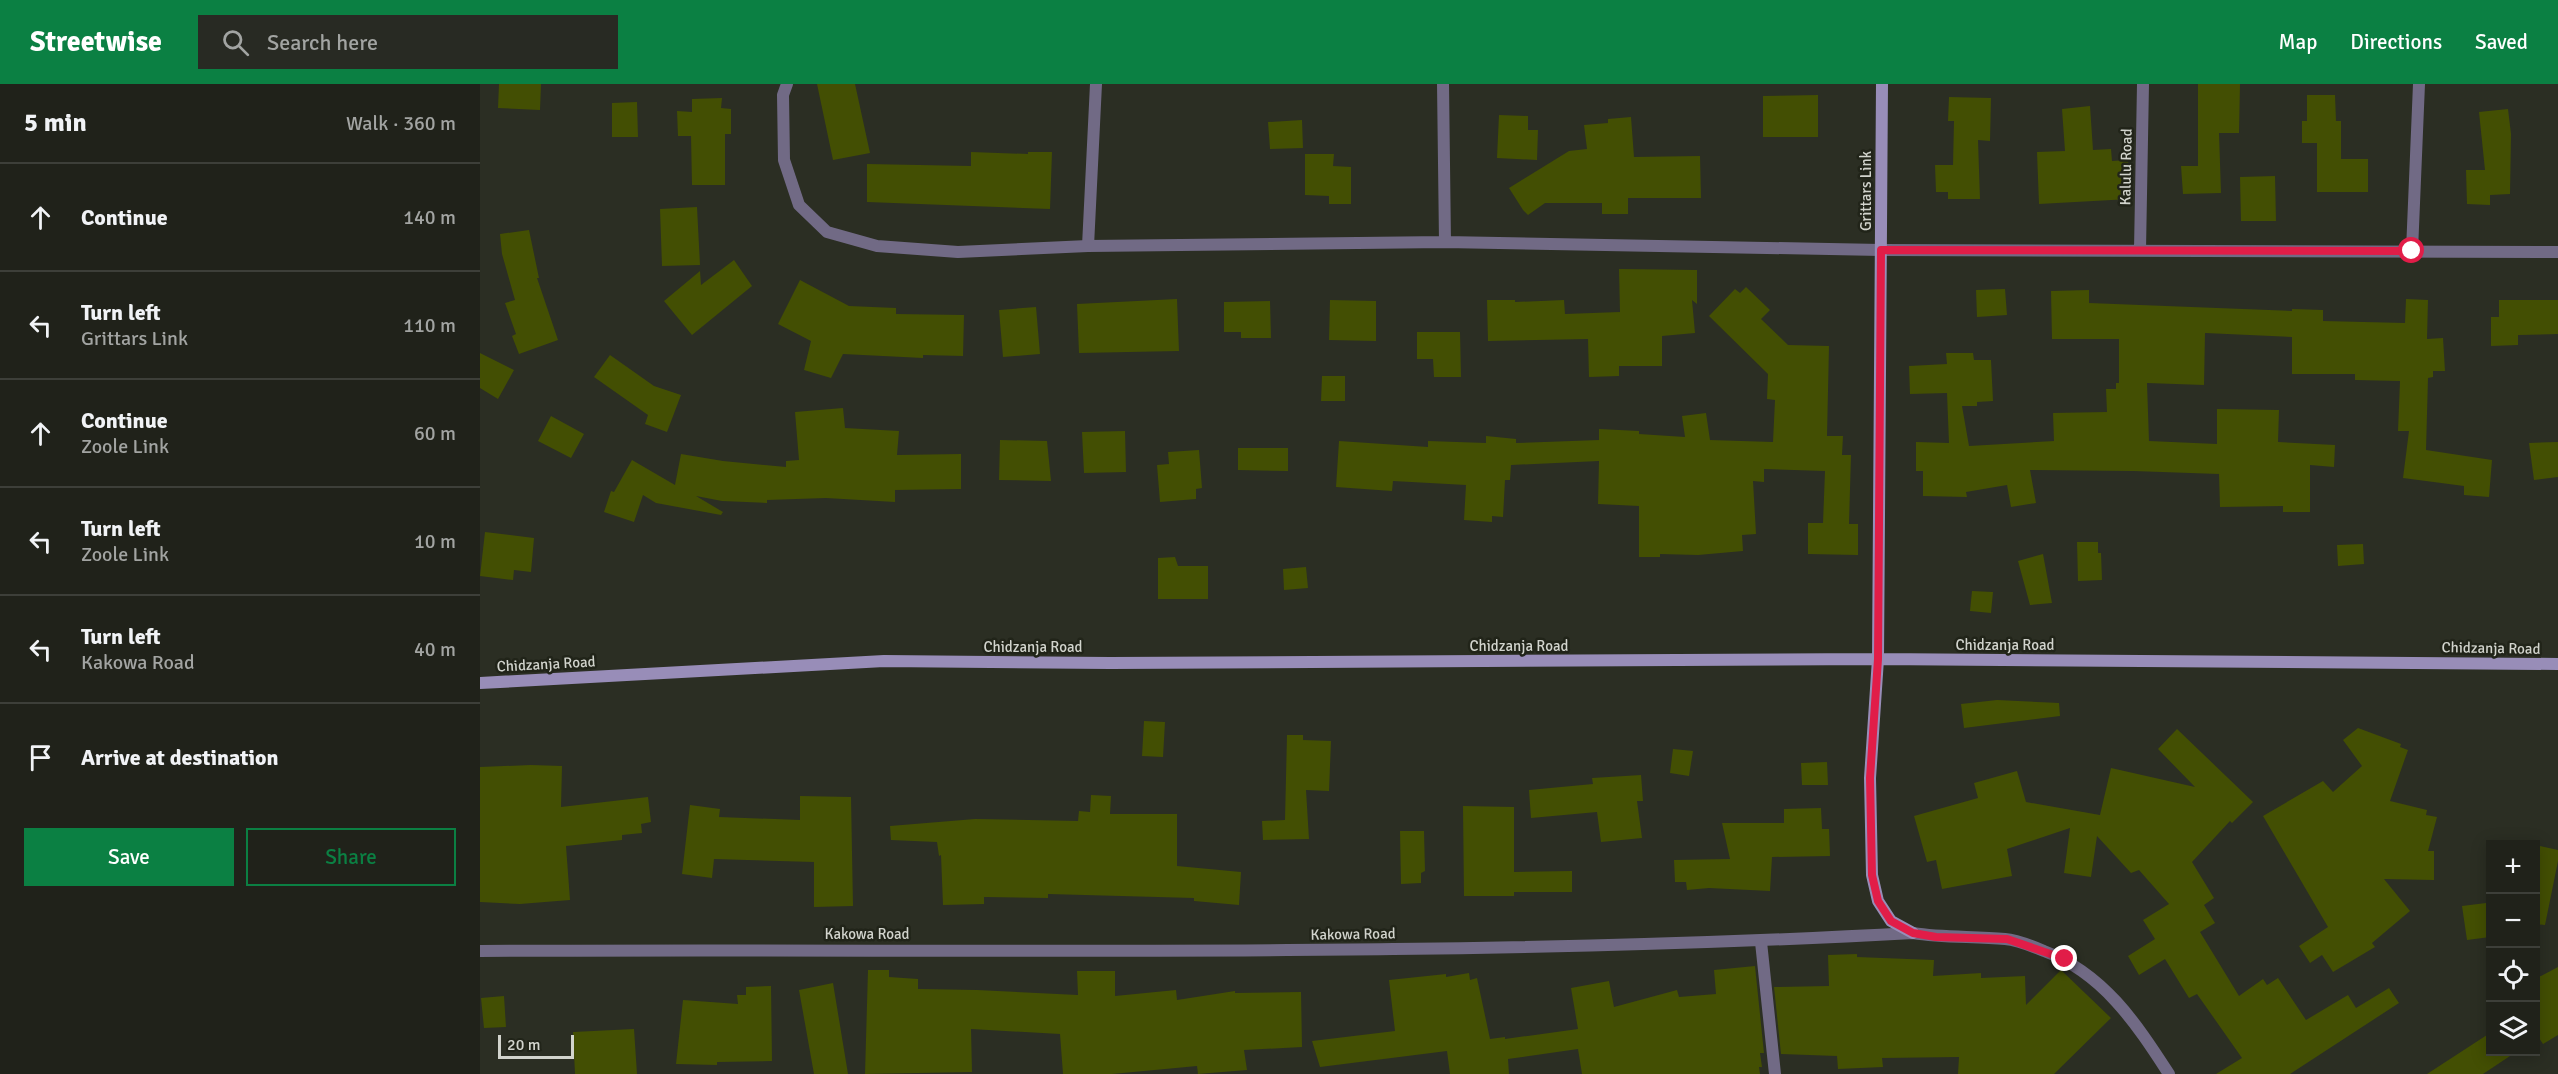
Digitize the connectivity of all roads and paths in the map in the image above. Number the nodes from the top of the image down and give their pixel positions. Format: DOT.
graph roads {
  1 [pos="787,84"];
  2 [pos="1095,84"];
  3 [pos="1443,84"];
  4 [pos="1882,84"];
  5 [pos="2143,84"];
  6 [pos="2418,84"];
  7 [pos="1445,242"];
  8 [pos="1088,246"];
  9 [pos="1881,250"];
  10 [pos="2140,250"];
  11 [pos="2412,251"];
  12 [pos="2558,252"];
  13 [pos="1878,659"];
  14 [pos="2558,664"];
  15 [pos="480,683"];
  16 [pos="1913,933"];
  17 [pos="1761,942"];
  18 [pos="480,951"];
  19 [pos="1775,1074"];
  20 [pos="2169,1074"];
  1 -- 8 [label="street"];
  2 -- 8 [label="street"];
  3 -- 7 [label="street"];
  4 -- 9 [label="street, Grittars Link"];
  5 -- 10 [label="street, Kalulu Road"];
  6 -- 11 [label="street"];
  7 -- 8 [label="street"];
  7 -- 9 [label="street"];
  9 -- 10 [label="street"];
  9 -- 13 [label="street, Grittars Link"];
  10 -- 11 [label="street"];
  11 -- 12 [label="street"];
  13 -- 14 [label="street, Chidzanja Road"];
  13 -- 15 [label="street, Chidzanja Road"];
  13 -- 16 [label="street, Grittars Link"];
  16 -- 17 [label="street, Kakowa Road"];
  16 -- 20 [label="street, Kakowa Road"];
  17 -- 18 [label="street, Kakowa Road"];
  17 -- 19 [label="street"];
}
